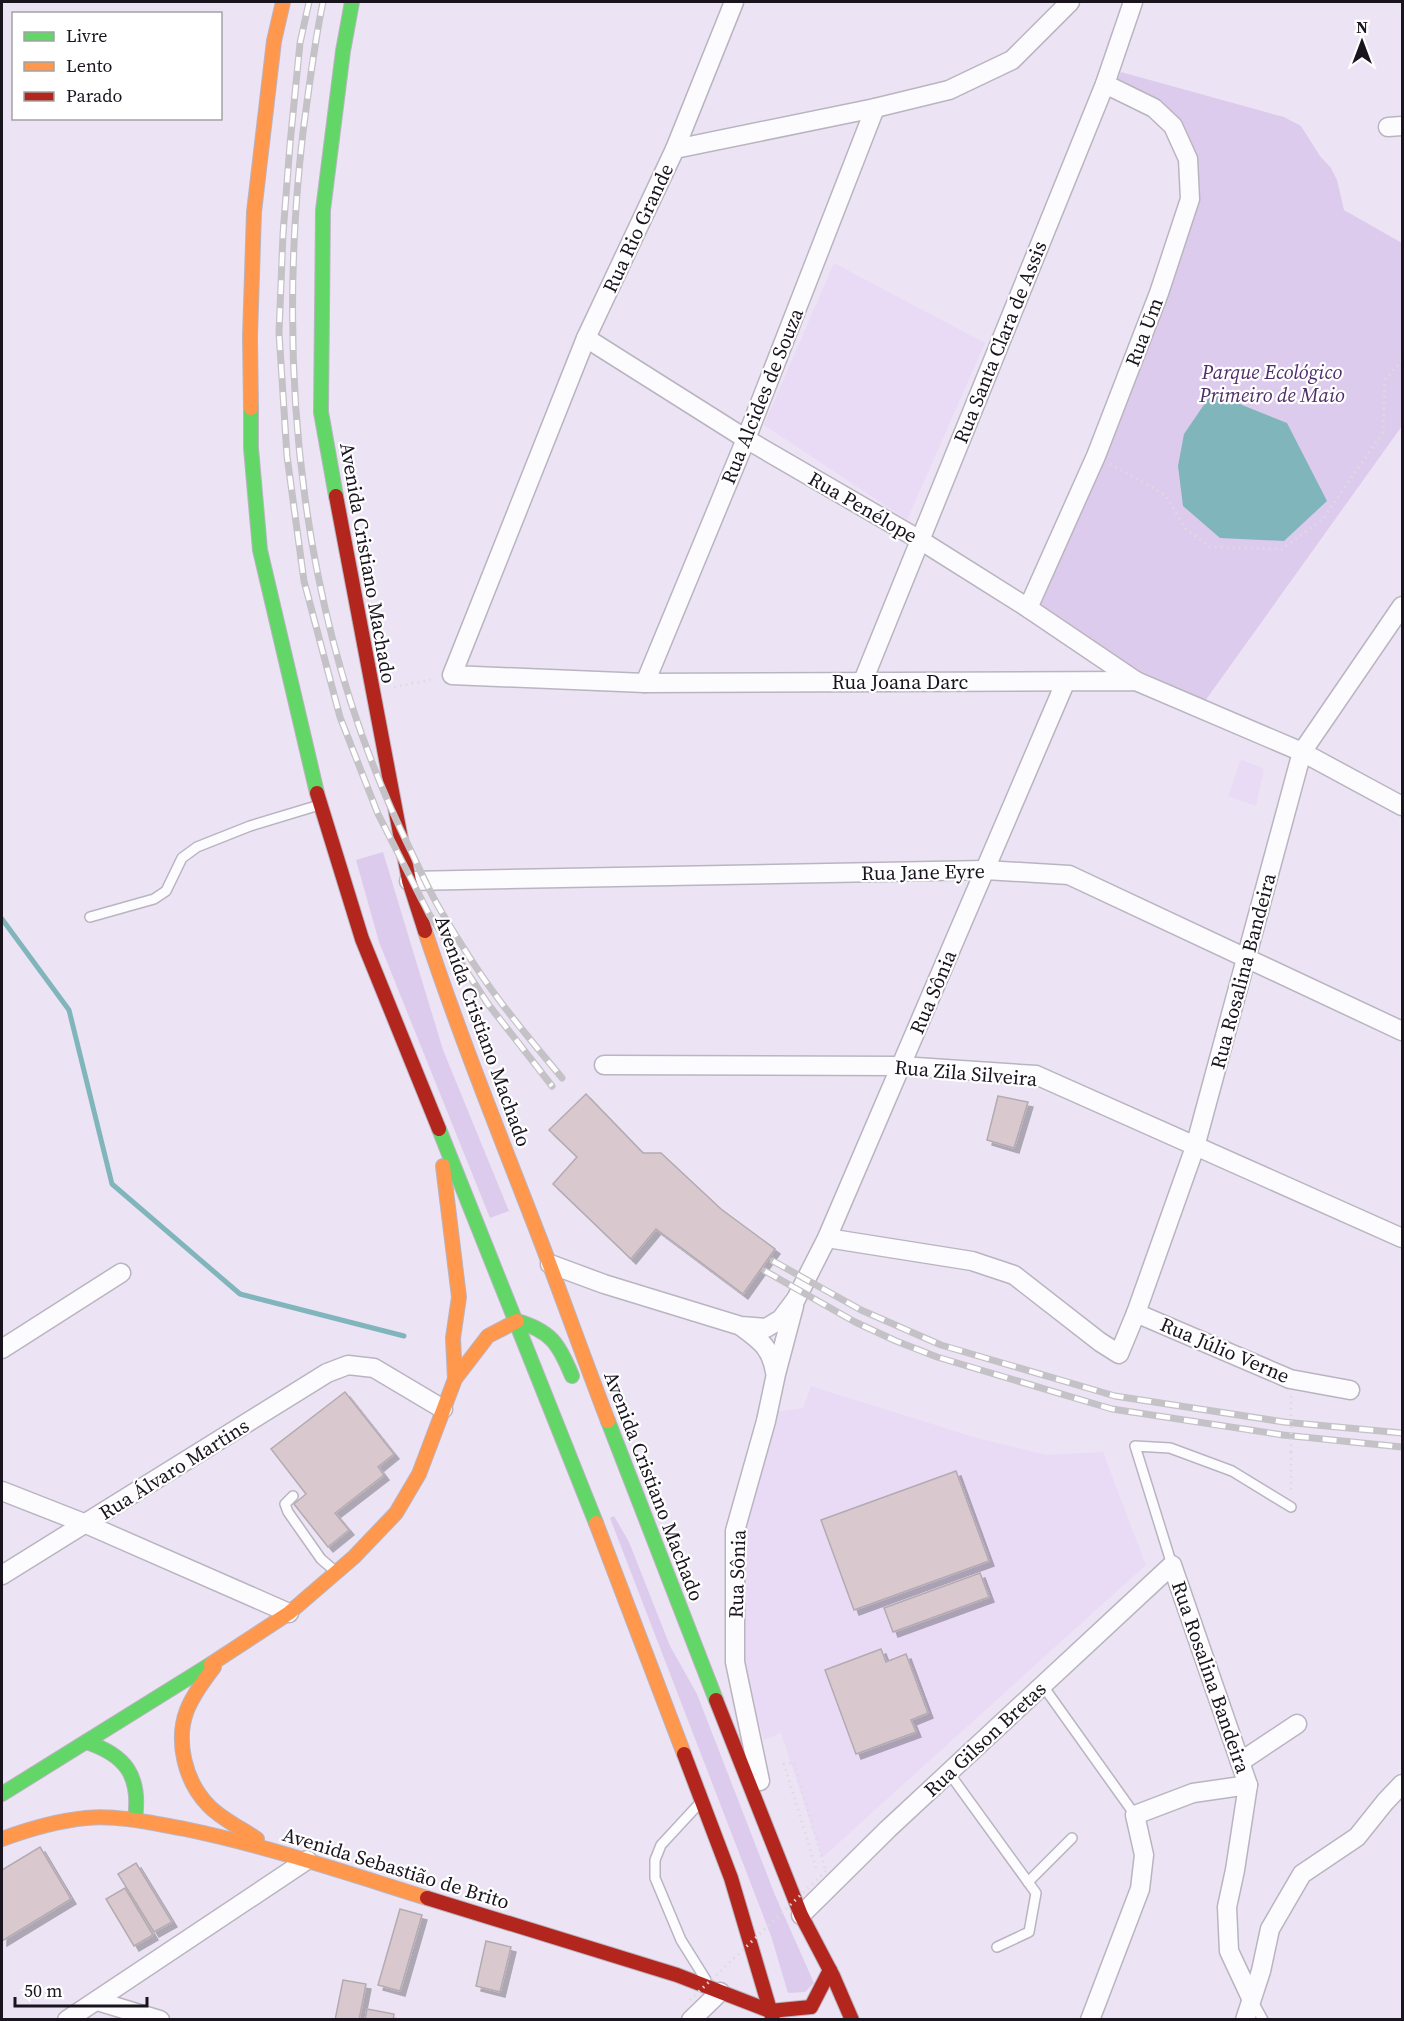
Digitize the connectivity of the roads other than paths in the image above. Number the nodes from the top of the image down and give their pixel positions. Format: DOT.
graph roads {
  1 [pos="283,2"];
  2 [pos="352,2"];
  3 [pos="734,2"];
  4 [pos="1133,2"];
  5 [pos="1062,4"];
  6 [pos="1105,84"];
  7 [pos="875,108"];
  8 [pos="675,149"];
  9 [pos="586,338"];
  10 [pos="746,439"];
  11 [pos="920,540"];
  12 [pos="1402,606"];
  13 [pos="1028,608"];
  14 [pos="452,675"];
  15 [pos="863,681"];
  16 [pos="1136,681"];
  17 [pos="645,683"];
  18 [pos="1065,683"];
  19 [pos="1302,752"];
  20 [pos="321,804"];
  21 [pos="1402,806"];
  22 [pos="985,870"];
  23 [pos="409,881"];
  24 [pos="90,917"];
  25 [pos="1246,959"];
  26 [pos="1402,1031"];
  27 [pos="604,1065"];
  28 [pos="901,1066"];
  29 [pos="438,1123"];
  30 [pos="1195,1147"];
  31 [pos="827,1238"];
  32 [pos="1402,1238"];
  33 [pos="544,1265"];
  34 [pos="122,1273"];
  35 [pos="503,1273"];
  36 [pos="484,1281"];
  37 [pos="796,1299"];
  38 [pos="1136,1313"];
  39 [pos="517,1321"];
  40 [pos="741,1326"];
  41 [pos="2,1349"];
  42 [pos="776,1374"];
  43 [pos="455,1379"];
  44 [pos="1350,1390"];
  45 [pos="579,1394"];
  46 [pos="443,1409"];
  47 [pos="2,1491"];
  48 [pos="293,1496"];
  49 [pos="1291,1507"];
  50 [pos="634,1521"];
  51 [pos="86,1524"];
  52 [pos="650,1530"];
  53 [pos="1172,1565"];
  54 [pos="336,1572"];
  55 [pos="2,1575"];
  56 [pos="289,1613"];
  57 [pos="219,1659"];
  58 [pos="1043,1686"];
  59 [pos="1298,1724"];
  60 [pos="86,1742"];
  61 [pos="1240,1762"];
  62 [pos="949,1773"];
  63 [pos="1402,1784"];
  64 [pos="1248,1785"];
  65 [pos="2,1794"];
  66 [pos="701,1802"];
  67 [pos="1135,1815"];
  68 [pos="135,1819"];
  69 [pos="1072,1838"];
  70 [pos="2,1839"];
  71 [pos="278,1852"];
  72 [pos="776,1853"];
  73 [pos="307,1860"];
  74 [pos="1028,1882"];
  75 [pos="801,1915"];
  76 [pos="997,1947"];
  77 [pos="830,1971"];
  78 [pos="715,1990"];
  79 [pos="1251,1998"];
  80 [pos="97,2001"];
  81 [pos="771,2015"];
  82 [pos="67,2019"];
  83 [pos="160,2019"];
  84 [pos="691,2019"];
  85 [pos="852,2019"];
  86 [pos="1090,2019"];
  87 [pos="1245,2019"];
  88 [pos="1263,2019"];
  1 -- 20 [label="main road"];
  2 -- 23 [label="main road, Avenida Cristiano Machado"];
  3 -- 8 [label="street"];
  4 -- 6 [label="street, Rua Santa Clara de Assis"];
  5 -- 7 [label="street, Rua Rio Grande"];
  6 -- 11 [label="street, Rua Santa Clara de Assis"];
  6 -- 13 [label="street, Rua Um"];
  7 -- 8 [label="street, Rua Rio Grande"];
  7 -- 10 [label="street, Rua Alcides de Souza"];
  8 -- 9 [label="street, Rua Rio Grande"];
  9 -- 10 [label="street, Rua Penélope"];
  9 -- 14 [label="street, Rua Rio Grande"];
  10 -- 11 [label="street, Rua Penélope"];
  10 -- 17 [label="street, Rua Alcides de Souza"];
  11 -- 13 [label="street, Rua Penélope"];
  11 -- 15 [label="street, Rua Santa Clara de Assis"];
  12 -- 19 [label="street, Rua Rosalina Bandeira"];
  13 -- 16 [label="street, Rua Penélope"];
  14 -- 17 [label="street, Rua Joana Darc"];
  15 -- 17 [label="street, Rua Joana Darc"];
  15 -- 18 [label="street, Rua Joana Darc"];
  16 -- 18 [label="street, Rua Joana Darc"];
  16 -- 19 [label="street, Rua Joana Darc"];
  18 -- 22 [label="street, Rua Sônia"];
  19 -- 21 [label="street, Rua Joana Darc"];
  19 -- 25 [label="street, Rua Rosalina Bandeira"];
  20 -- 24 [label="lane"];
  20 -- 29 [label="main road"];
  22 -- 23 [label="street, Rua Jane Eyre"];
  22 -- 25 [label="street, Rua Jane Eyre"];
  22 -- 28 [label="street, Rua Sônia"];
  23 -- 33 [label="main road, Avenida Cristiano Machado"];
  25 -- 26 [label="street, Rua Jane Eyre"];
  25 -- 30 [label="street, Rua Rosalina Bandeira"];
  27 -- 28 [label="street, Rua Zila Silveira"];
  28 -- 30 [label="street, Rua Zila Silveira"];
  28 -- 31 [label="street, Rua Sônia"];
  29 -- 35 [label="main road"];
  29 -- 43 [label="main road"];
  30 -- 32 [label="street, Rua Zila Silveira"];
  30 -- 38 [label="street, Rua Rosalina Bandeira"];
  31 -- 37 [label="street, Rua Sônia"];
  31 -- 38 [label="street, Rua Rosalina Bandeira"];
  33 -- 40 [label="street, Rua Sônia"];
  33 -- 52 [label="main road, Avenida Cristiano Machado"];
  34 -- 41 [label="street"];
  35 -- 36 [label="main road"];
  35 -- 39 [label="main road"];
  37 -- 40 [label="street, Rua Sônia"];
  37 -- 42 [label="street, Rua Sônia"];
  38 -- 44 [label="street, Rua Júlio Verne"];
  39 -- 43 [label="main road"];
  39 -- 45 [label="main road"];
  39 -- 66 [label="main road"];
  40 -- 42 [label="street"];
  42 -- 72 [label="street, Rua Sônia"];
  43 -- 46 [label="main road"];
  46 -- 51 [label="street, Rua Álvaro Martins"];
  46 -- 54 [label="main road"];
  47 -- 51 [label="street"];
  48 -- 54 [label="lane"];
  49 -- 53 [label="lane"];
  50 -- 52 [label="main road"];
  51 -- 55 [label="street, Rua Álvaro Martins"];
  51 -- 56 [label="street"];
  52 -- 72 [label="main road, Avenida Cristiano Machado"];
  53 -- 58 [label="street, Rua Gilson Bretas"];
  53 -- 61 [label="street, Rua Rosalina Bandeira"];
  54 -- 56 [label="main road"];
  56 -- 57 [label="main road"];
  57 -- 60 [label="main road"];
  57 -- 71 [label="main road"];
  58 -- 62 [label="street, Rua Gilson Bretas"];
  58 -- 67 [label="lane"];
  59 -- 61 [label="street"];
  60 -- 65 [label="main road"];
  60 -- 68 [label="main road"];
  61 -- 64 [label="street, Rua Rosalina Bandeira"];
  62 -- 74 [label="lane"];
  62 -- 75 [label="street, Rua Gilson Bretas"];
  63 -- 79 [label="street"];
  64 -- 67 [label="street"];
  64 -- 79 [label="street, Rua Rosalina Bandeira"];
  66 -- 78 [label="lane"];
  66 -- 81 [label="main road"];
  67 -- 86 [label="street"];
  68 -- 70 [label="main road, Avenida Sebastião de Brito"];
  68 -- 71 [label="main road, Avenida Sebastião de Brito"];
  69 -- 74 [label="lane"];
  71 -- 73 [label="main road, Avenida Sebastião de Brito"];
  72 -- 75 [label="main road, Avenida Cristiano Machado"];
  73 -- 78 [label="main road, Avenida Sebastião de Brito"];
  73 -- 80 [label="street"];
  74 -- 76 [label="lane"];
  75 -- 77 [label="main road, Avenida Cristiano Machado"];
  77 -- 81 [label="main road"];
  77 -- 85 [label="main road, Avenida Cristiano Machado"];
  78 -- 81 [label="main road, Avenida Sebastião de Brito"];
  78 -- 84 [label="street"];
  79 -- 87 [label="street"];
  79 -- 88 [label="lane"];
  80 -- 82 [label="street"];
  80 -- 83 [label="street"];
}
